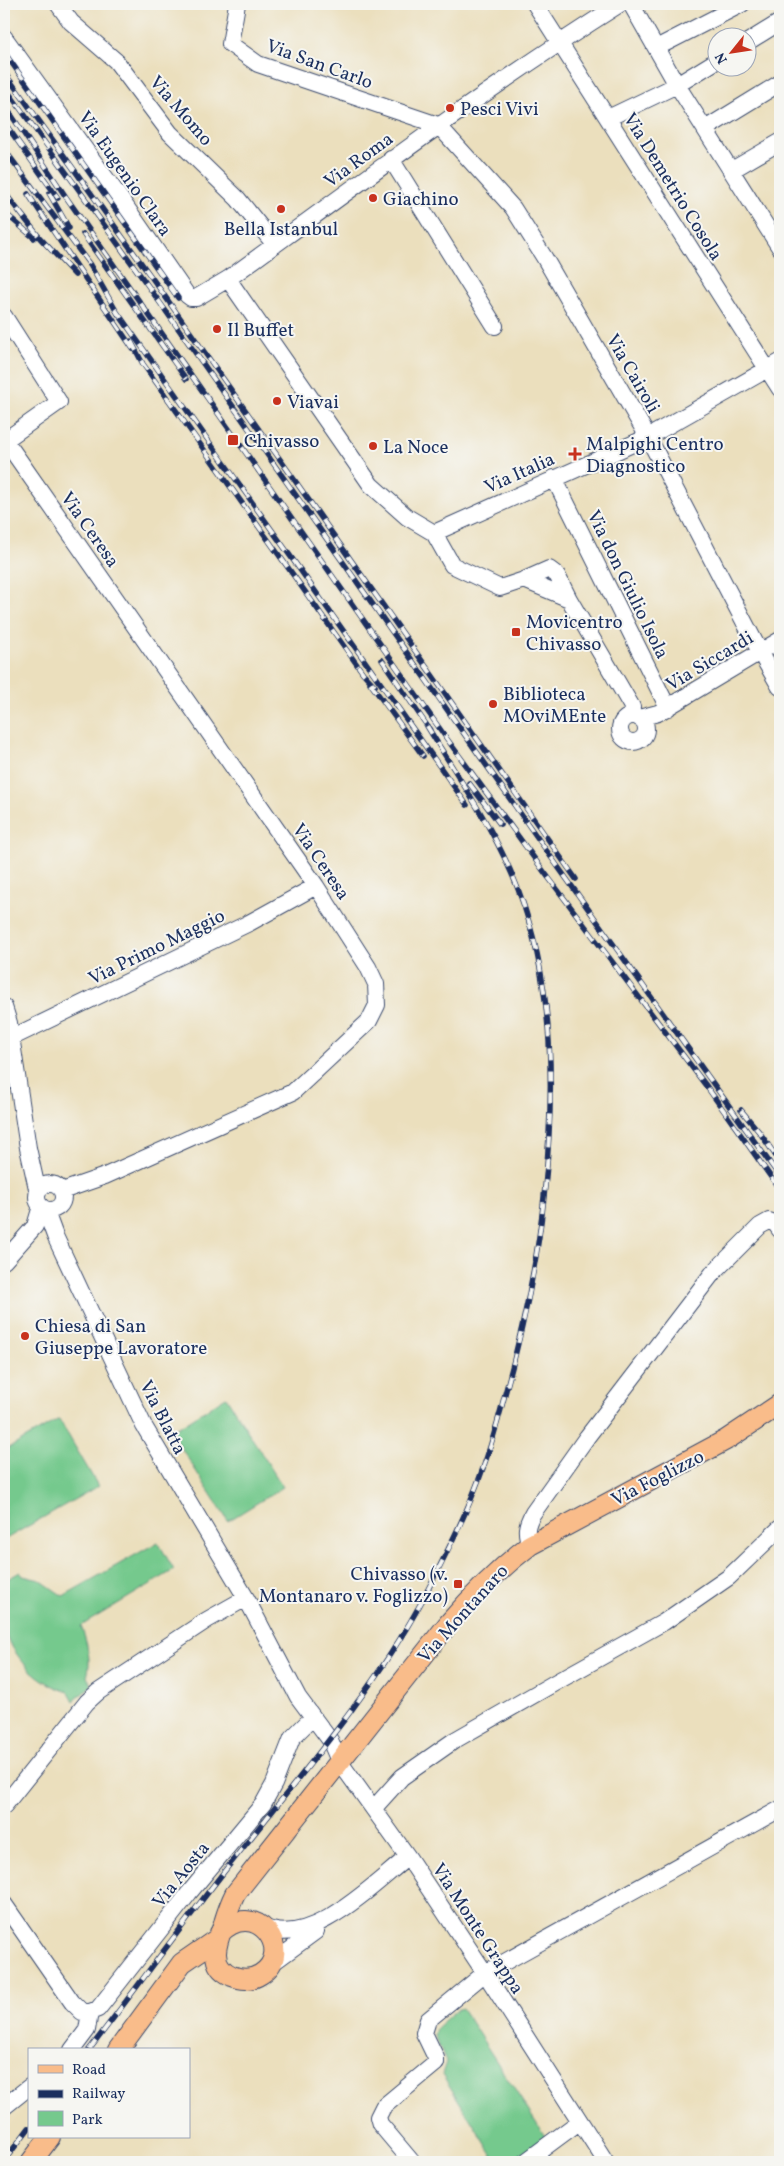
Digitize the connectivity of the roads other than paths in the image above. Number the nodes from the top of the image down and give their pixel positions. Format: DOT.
graph roads {
  1 [pos="58,4"];
  2 [pos="237,4"];
  3 [pos="535,4"];
  4 [pos="620,4"];
  5 [pos="631,4"];
  6 [pos="742,4"];
  7 [pos="780,22"];
  8 [pos="4,37"];
  9 [pos="756,37"];
  10 [pos="560,42"];
  11 [pos="656,48"];
  12 [pos="706,67"];
  13 [pos="780,83"];
  14 [pos="677,85"];
  15 [pos="608,118"];
  16 [pos="438,125"];
  17 [pos="705,129"];
  18 [pos="780,142"];
  19 [pos="392,159"];
  20 [pos="732,170"];
  21 [pos="778,239"];
  22 [pos="275,245"];
  23 [pos="228,279"];
  24 [pos="4,316"];
  25 [pos="495,326"];
  26 [pos="774,366"];
  27 [pos="780,389"];
  28 [pos="648,436"];
  29 [pos="4,441"];
  30 [pos="554,478"];
  31 [pos="434,532"];
  32 [pos="780,640"];
  33 [pos="760,652"];
  34 [pos="780,687"];
  35 [pos="663,711"];
  36 [pos="316,886"];
  37 [pos="4,1007"];
  38 [pos="10,1038"];
  39 [pos="62,1197"];
  40 [pos="41,1202"];
  41 [pos="780,1230"];
  42 [pos="60,1246"];
  43 [pos="4,1262"];
  44 [pos="780,1404"];
  45 [pos="780,1528"];
  46 [pos="530,1545"];
  47 [pos="246,1598"];
  48 [pos="312,1718"];
  49 [pos="339,1761"];
  50 [pos="4,1806"];
  51 [pos="374,1808"];
  52 [pos="780,1809"];
  53 [pos="408,1857"];
  54 [pos="247,1881"];
  55 [pos="4,1904"];
  56 [pos="334,1914"];
  57 [pos="258,1924"];
  58 [pos="219,1936"];
  59 [pos="271,1964"];
  60 [pos="224,1970"];
  61 [pos="485,1973"];
  62 [pos="172,1980"];
  63 [pos="90,2012"];
  64 [pos="74,2048"];
  65 [pos="120,2048"];
  66 [pos="28,2088"];
  67 [pos="4,2107"];
  68 [pos="580,2122"];
  69 [pos="49,2138"];
  70 [pos="31,2162"];
  71 [pos="412,2162"];
  72 [pos="525,2162"];
  73 [pos="606,2162"];
  1 -- 22 [label="street, Via Momo"];
  2 -- 16 [label="street, Via San Carlo"];
  3 -- 10 [label="street, Via Demetrio Cosola"];
  4 -- 10 [label="street"];
  5 -- 11 [label="street"];
  6 -- 11 [label="street"];
  7 -- 9 [label="street"];
  8 -- 23 [label="street, Via Eugenio Clara"];
  10 -- 15 [label="street, Via Demetrio Cosola"];
  10 -- 16 [label="street, Via Roma"];
  11 -- 14 [label="street"];
  12 -- 14 [label="street"];
  13 -- 17 [label="street"];
  14 -- 15 [label="street"];
  14 -- 17 [label="street"];
  15 -- 26 [label="street, Via Demetrio Cosola"];
  16 -- 19 [label="street, Via Roma"];
  16 -- 28 [label="street, Via Cairoli"];
  17 -- 20 [label="street"];
  18 -- 20 [label="street"];
  19 -- 22 [label="street, Via Roma"];
  19 -- 25 [label="street"];
  20 -- 21 [label="street"];
  22 -- 23 [label="street, Via Roma"];
  23 -- 31 [label="street"];
  24 -- 29 [label="street"];
  26 -- 27 [label="street, Via Demetrio Cosola"];
  26 -- 28 [label="street, Via Italia"];
  28 -- 30 [label="street, Via Italia"];
  28 -- 33 [label="street, Via Cairoli"];
  29 -- 36 [label="street, Via Ceresa"];
  30 -- 31 [label="street, Via Italia"];
  30 -- 35 [label="street, Via don Giulio Isola"];
  31 -- 35 [label="street, Via Siccardi"];
  32 -- 33 [label="street, Via Siccardi"];
  33 -- 34 [label="street, Via Cairoli"];
  33 -- 35 [label="street, Via Siccardi"];
  36 -- 38 [label="street, Via Primo Maggio"];
  36 -- 39 [label="street, Via Ceresa"];
  37 -- 38 [label="street, Via Blatta"];
  38 -- 40 [label="street, Via Blatta"];
  39 -- 40 [label="street"];
  39 -- 40 [label="street"];
  39 -- 42 [label="street, Via Blatta"];
  40 -- 42 [label="street, Via Blatta"];
  40 -- 43 [label="street"];
  41 -- 46 [label="street"];
  42 -- 47 [label="street, Via Blatta"];
  44 -- 46 [label="main road, Via Foglizzo"];
  45 -- 51 [label="street"];
  46 -- 49 [label="main road, Via Montanaro"];
  47 -- 48 [label="street, Via Blatta"];
  47 -- 50 [label="street"];
  48 -- 49 [label="street, Via Blatta"];
  48 -- 63 [label="street, Via Aosta"];
  49 -- 51 [label="street, Via Monte Grappa"];
  49 -- 54 [label="main road, Via Montanaro"];
  51 -- 53 [label="street, Via Monte Grappa"];
  52 -- 61 [label="street"];
  53 -- 56 [label="street"];
  53 -- 61 [label="street, Via Monte Grappa"];
  54 -- 57 [label="main road, Via Montanaro"];
  54 -- 58 [label="main road, Via Montanaro"];
  55 -- 63 [label="street"];
  56 -- 57 [label="street"];
  56 -- 59 [label="street"];
  57 -- 58 [label="main road"];
  57 -- 59 [label="main road"];
  58 -- 60 [label="main road"];
  58 -- 62 [label="main road"];
  59 -- 60 [label="main road"];
  60 -- 62 [label="main road"];
  61 -- 68 [label="street, Via Monte Grappa"];
  61 -- 71 [label="street"];
  62 -- 65 [label="main road"];
  63 -- 64 [label="street"];
  66 -- 67 [label="street"];
  68 -- 72 [label="street"];
  68 -- 73 [label="street, Via Monte Grappa"];
  69 -- 70 [label="main road"];
}
